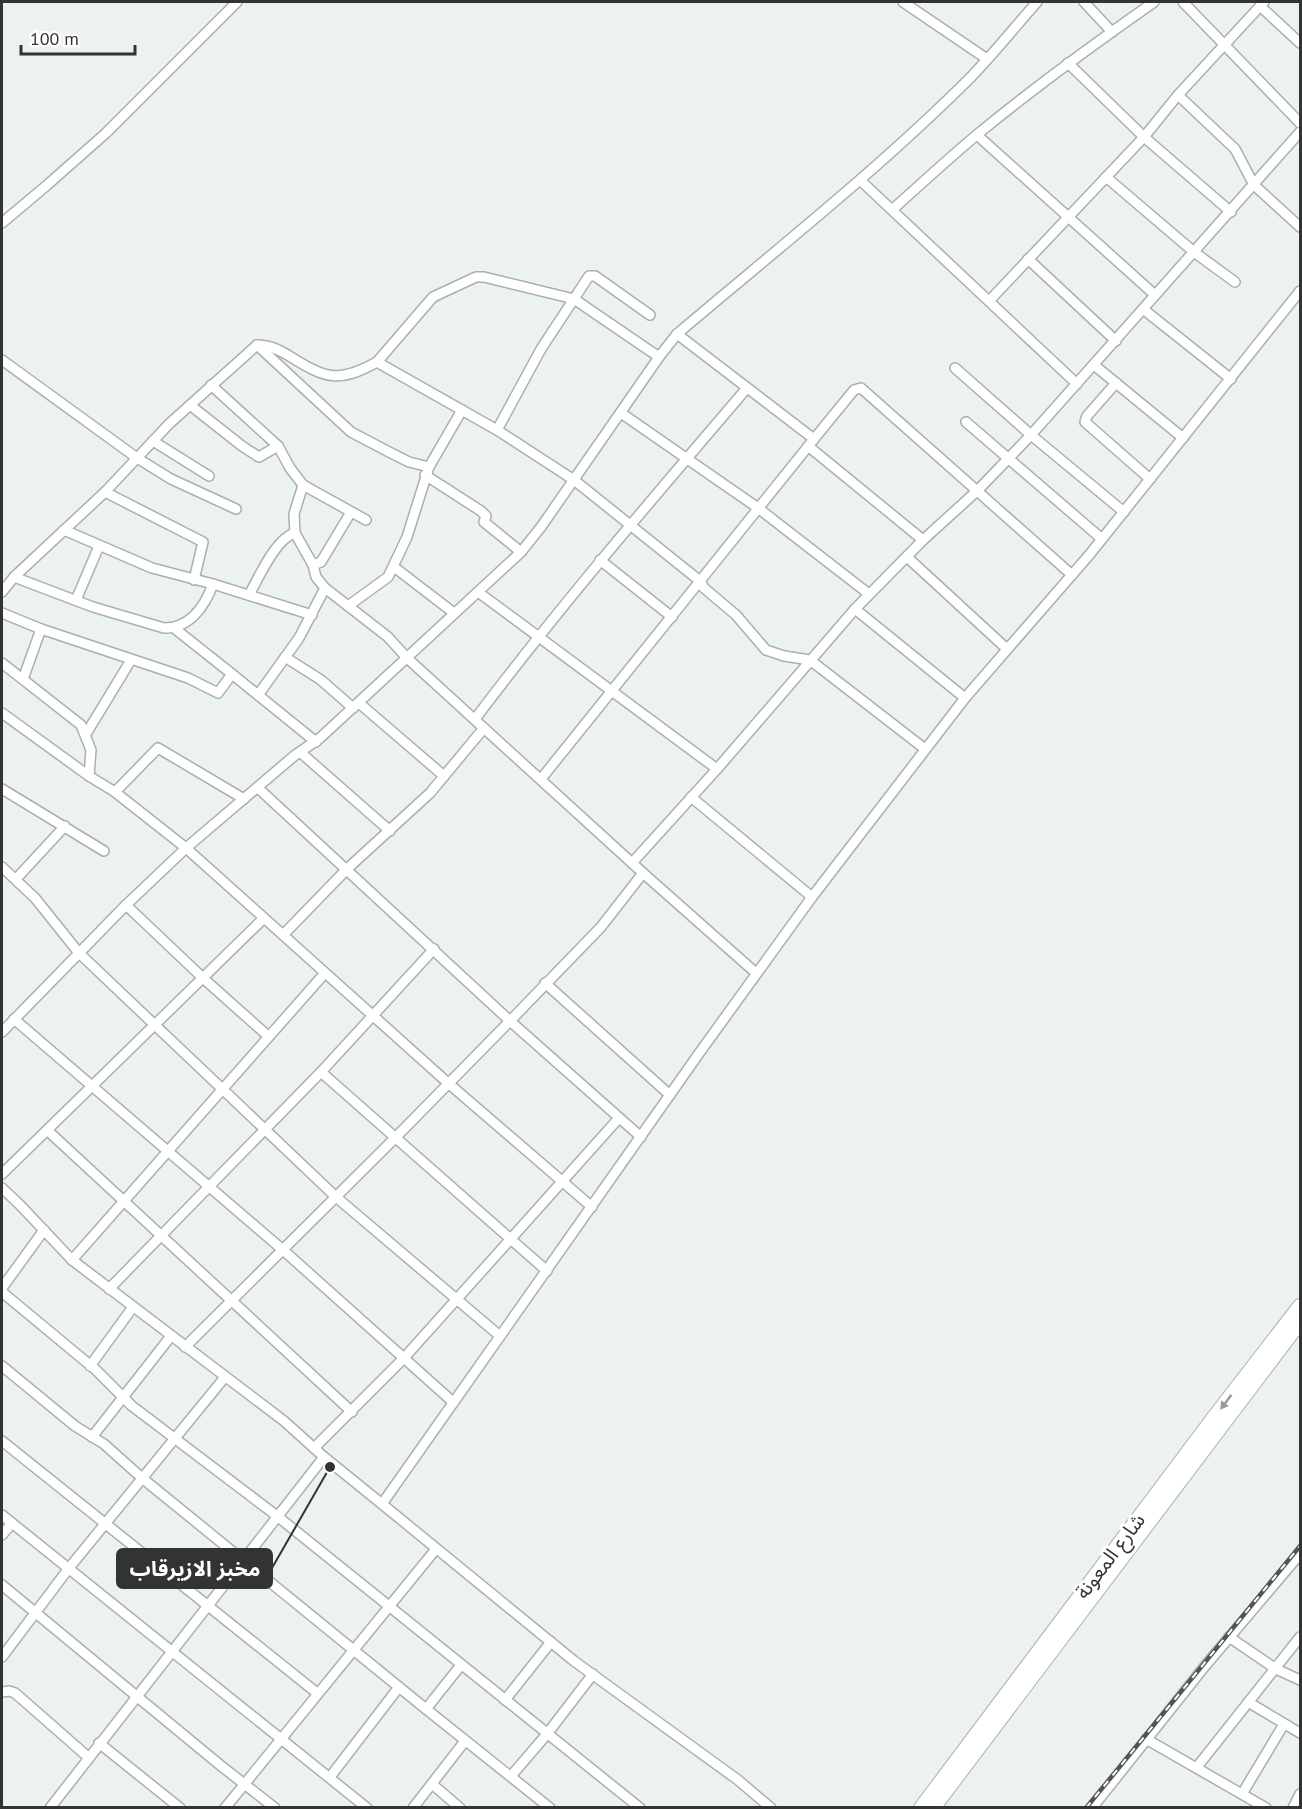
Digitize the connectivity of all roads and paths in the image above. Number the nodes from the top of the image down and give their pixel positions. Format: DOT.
graph roads {
  1 [pos="237,2"];
  2 [pos="903,2"];
  3 [pos="1037,2"];
  4 [pos="1084,2"];
  5 [pos="1154,2"];
  6 [pos="1183,2"];
  7 [pos="1262,4"];
  8 [pos="1112,32"];
  9 [pos="1300,43"];
  10 [pos="1225,46"];
  11 [pos="987,59"];
  12 [pos="1068,63"];
  13 [pos="1178,95"];
  14 [pos="1300,123"];
  15 [pos="1300,132"];
  16 [pos="977,135"];
  17 [pos="1144,137"];
  18 [pos="1107,177"];
  19 [pos="860,180"];
  20 [pos="1254,185"];
  21 [pos="892,209"];
  22 [pos="1231,212"];
  23 [pos="1068,218"];
  24 [pos="2,223"];
  25 [pos="1300,227"];
  26 [pos="1194,252"];
  27 [pos="1028,259"];
  28 [pos="1235,282"];
  29 [pos="1300,291"];
  30 [pos="1155,295"];
  31 [pos="573,299"];
  32 [pos="990,300"];
  33 [pos="1143,309"];
  34 [pos="650,315"];
  35 [pos="677,334"];
  36 [pos="1116,341"];
  37 [pos="257,345"];
  38 [pos="659,357"];
  39 [pos="2,360"];
  40 [pos="377,362"];
  41 [pos="1094,365"];
  42 [pos="955,368"];
  43 [pos="1231,379"];
  44 [pos="1116,383"];
  45 [pos="1077,384"];
  46 [pos="211,385"];
  47 [pos="747,388"];
  48 [pos="190,405"];
  49 [pos="462,410"];
  50 [pos="621,413"];
  51 [pos="966,422"];
  52 [pos="497,430"];
  53 [pos="1031,435"];
  54 [pos="1183,438"];
  55 [pos="153,441"];
  56 [pos="811,443"];
  57 [pos="278,446"];
  58 [pos="687,457"];
  59 [pos="137,458"];
  60 [pos="1007,460"];
  61 [pos="427,471"];
  62 [pos="209,476"];
  63 [pos="1150,479"];
  64 [pos="574,480"];
  65 [pos="303,485"];
  66 [pos="978,490"];
  67 [pos="105,492"];
  68 [pos="758,508"];
  69 [pos="236,509"];
  70 [pos="351,512"];
  71 [pos="1124,512"];
  72 [pos="366,520"];
  73 [pos="630,524"];
  74 [pos="64,530"];
  75 [pos="295,532"];
  76 [pos="1102,539"];
  77 [pos="923,540"];
  78 [pos="99,546"];
  79 [pos="521,552"];
  80 [pos="907,557"];
  81 [pos="600,560"];
  82 [pos="313,565"];
  83 [pos="394,567"];
  84 [pos="1072,575"];
  85 [pos="14,577"];
  86 [pos="194,580"];
  87 [pos="700,581"];
  88 [pos="213,584"];
  89 [pos="325,588"];
  90 [pos="2,592"];
  91 [pos="478,592"];
  92 [pos="869,594"];
  93 [pos="249,595"];
  94 [pos="76,600"];
  95 [pos="348,606"];
  96 [pos="855,609"];
  97 [pos="2,613"];
  98 [pos="454,613"];
  99 [pos="312,615"];
  100 [pos="672,617"];
  101 [pos="174,628"];
  102 [pos="41,629"];
  103 [pos="538,636"];
  104 [pos="1007,649"];
  105 [pos="285,657"];
  106 [pos="407,658"];
  107 [pos="131,660"];
  108 [pos="810,660"];
  109 [pos="2,663"];
  110 [pos="232,674"];
  111 [pos="23,679"];
  112 [pos="612,691"];
  113 [pos="258,695"];
  114 [pos="965,698"];
  115 [pos="356,706"];
  116 [pos="2,713"];
  117 [pos="475,719"];
  118 [pos="484,728"];
  119 [pos="86,734"];
  120 [pos="316,742"];
  121 [pos="925,749"];
  122 [pos="300,752"];
  123 [pos="717,769"];
  124 [pos="89,776"];
  125 [pos="444,776"];
  126 [pos="541,779"];
  127 [pos="258,788"];
  128 [pos="2,789"];
  129 [pos="115,792"];
  130 [pos="691,797"];
  131 [pos="244,799"];
  132 [pos="65,826"];
  133 [pos="390,831"];
  134 [pos="186,848"];
  135 [pos="104,851"];
  136 [pos="632,863"];
  137 [pos="2,867"];
  138 [pos="347,869"];
  139 [pos="643,873"];
  140 [pos="16,879"];
  141 [pos="812,897"];
  142 [pos="126,905"];
  143 [pos="264,918"];
  144 [pos="283,935"];
  145 [pos="434,949"];
  146 [pos="79,953"];
  147 [pos="325,972"];
  148 [pos="756,973"];
  149 [pos="204,979"];
  150 [pos="545,983"];
  151 [pos="373,1016"];
  152 [pos="14,1019"];
  153 [pos="510,1021"];
  154 [pos="156,1025"];
  155 [pos="2,1032"];
  156 [pos="268,1036"];
  157 [pos="321,1072"];
  158 [pos="448,1083"];
  159 [pos="93,1086"];
  160 [pos="223,1088"];
  161 [pos="670,1095"];
  162 [pos="619,1118"];
  163 [pos="266,1129"];
  164 [pos="47,1130"];
  165 [pos="641,1137"];
  166 [pos="395,1138"];
  167 [pos="167,1152"];
  168 [pos="2,1174"];
  169 [pos="564,1182"];
  170 [pos="2,1188"];
  171 [pos="209,1188"];
  172 [pos="336,1197"];
  173 [pos="124,1200"];
  174 [pos="592,1207"];
  175 [pos="44,1230"];
  176 [pos="163,1236"];
  177 [pos="511,1241"];
  178 [pos="283,1250"];
  179 [pos="72,1260"];
  180 [pos="547,1271"];
  181 [pos="110,1289"];
  182 [pos="2,1290"];
  183 [pos="233,1300"];
  184 [pos="457,1300"];
  185 [pos="1300,1306"];
  186 [pos="133,1307"];
  187 [pos="1300,1322"];
  188 [pos="171,1336"];
  189 [pos="500,1336"];
  190 [pos="185,1347"];
  191 [pos="404,1358"];
  192 [pos="2,1366"];
  193 [pos="90,1366"];
  194 [pos="225,1377"];
  195 [pos="123,1397"];
  196 [pos="453,1402"];
  197 [pos="352,1412"];
  198 [pos="92,1437"];
  199 [pos="175,1438"];
  200 [pos="2,1441"];
  201 [pos="315,1449"];
  202 [pos="324,1457"];
  203 [pos="142,1478"];
  204 [pos="382,1504"];
  205 [pos="2,1515"];
  206 [pos="277,1516"];
  207 [pos="12,1523"];
  208 [pos="105,1524"];
  209 [pos="2,1535"];
  210 [pos="436,1550"];
  211 [pos="1300,1554"];
  212 [pos="243,1560"];
  213 [pos="69,1568"];
  214 [pos="2,1585"];
  215 [pos="208,1606"];
  216 [pos="388,1607"];
  217 [pos="35,1613"];
  218 [pos="1229,1637"];
  219 [pos="1300,1637"];
  220 [pos="551,1642"];
  221 [pos="353,1650"];
  222 [pos="172,1652"];
  223 [pos="2,1657"];
  224 [pos="461,1665"];
  225 [pos="1276,1669"];
  226 [pos="593,1674"];
  227 [pos="1300,1680"];
  228 [pos="399,1687"];
  229 [pos="2,1692"];
  230 [pos="317,1693"];
  231 [pos="136,1696"];
  232 [pos="505,1700"];
  233 [pos="1248,1702"];
  234 [pos="426,1710"];
  235 [pos="1284,1724"];
  236 [pos="1300,1733"];
  237 [pos="547,1734"];
  238 [pos="280,1739"];
  239 [pos="1146,1739"];
  240 [pos="465,1741"];
  241 [pos="99,1743"];
  242 [pos="88,1757"];
  243 [pos="1197,1767"];
  244 [pos="511,1776"];
  245 [pos="330,1778"];
  246 [pos="243,1783"];
  247 [pos="432,1784"];
  248 [pos="1242,1794"];
  249 [pos="1300,1794"];
  250 [pos="539,1798"];
  251 [pos="357,1799"];
  252 [pos="1262,1806"];
  253 [pos="50,1808"];
  254 [pos="180,1808"];
  255 [pos="225,1808"];
  256 [pos="275,1808"];
  257 [pos="350,1808"];
  258 [pos="367,1808"];
  259 [pos="413,1808"];
  260 [pos="460,1808"];
  261 [pos="532,1808"];
  262 [pos="550,1808"];
  263 [pos="640,1808"];
  264 [pos="771,1808"];
  265 [pos="921,1808"];
  266 [pos="933,1808"];
  267 [pos="1092,1808"];
  268 [pos="1293,1808"];
  1 -- 24 [label="street"];
  2 -- 11 [label="street"];
  3 -- 11 [label="street"];
  4 -- 8 [label="street"];
  5 -- 8 [label="street"];
  6 -- 10 [label="street"];
  7 -- 9 [label="street"];
  7 -- 10 [label="street"];
  8 -- 12 [label="street"];
  10 -- 13 [label="street"];
  10 -- 14 [label="street"];
  11 -- 19 [label="street"];
  12 -- 16 [label="street"];
  12 -- 17 [label="street"];
  13 -- 17 [label="street"];
  13 -- 20 [label="street"];
  15 -- 20 [label="street"];
  16 -- 21 [label="street"];
  16 -- 23 [label="street"];
  17 -- 18 [label="street"];
  17 -- 22 [label="street"];
  18 -- 23 [label="street"];
  18 -- 26 [label="street"];
  19 -- 21 [label="street"];
  19 -- 35 [label="street"];
  20 -- 22 [label="street"];
  20 -- 25 [label="street"];
  21 -- 32 [label="street"];
  22 -- 26 [label="street"];
  23 -- 27 [label="street"];
  23 -- 30 [label="street"];
  26 -- 28 [label="street"];
  26 -- 30 [label="street"];
  27 -- 32 [label="street"];
  27 -- 36 [label="street"];
  29 -- 43 [label="street"];
  30 -- 33 [label="street"];
  31 -- 34 [label="street"];
  31 -- 38 [label="street"];
  31 -- 40 [label="street"];
  31 -- 52 [label="street"];
  32 -- 45 [label="street"];
  33 -- 36 [label="street"];
  33 -- 43 [label="street"];
  35 -- 38 [label="street"];
  35 -- 47 [label="street"];
  36 -- 41 [label="street"];
  37 -- 40 [label="street"];
  37 -- 46 [label="street"];
  37 -- 61 [label="street"];
  38 -- 50 [label="street"];
  39 -- 59 [label="street"];
  40 -- 49 [label="street"];
  41 -- 44 [label="street"];
  41 -- 45 [label="street"];
  42 -- 53 [label="street"];
  43 -- 54 [label="street"];
  44 -- 54 [label="street"];
  44 -- 63 [label="street"];
  45 -- 53 [label="street"];
  46 -- 48 [label="street"];
  46 -- 57 [label="street"];
  47 -- 56 [label="street"];
  47 -- 58 [label="street"];
  48 -- 55 [label="street"];
  48 -- 57 [label="street"];
  49 -- 52 [label="street"];
  49 -- 61 [label="street"];
  50 -- 58 [label="street"];
  50 -- 64 [label="street"];
  51 -- 60 [label="street"];
  52 -- 64 [label="street"];
  53 -- 60 [label="street"];
  53 -- 71 [label="street"];
  54 -- 63 [label="street"];
  55 -- 59 [label="street"];
  55 -- 62 [label="street"];
  56 -- 66 [label="street"];
  56 -- 68 [label="street"];
  56 -- 77 [label="street"];
  57 -- 65 [label="street"];
  58 -- 68 [label="street"];
  58 -- 73 [label="street"];
  59 -- 67 [label="street"];
  59 -- 69 [label="street"];
  60 -- 66 [label="street"];
  60 -- 76 [label="street"];
  61 -- 79 [label="street"];
  61 -- 83 [label="street"];
  63 -- 71 [label="street"];
  64 -- 73 [label="street"];
  64 -- 79 [label="street"];
  65 -- 70 [label="street"];
  65 -- 75 [label="street"];
  66 -- 77 [label="street"];
  66 -- 84 [label="street"];
  67 -- 74 [label="street"];
  67 -- 86 [label="street"];
  68 -- 87 [label="street"];
  68 -- 92 [label="street"];
  70 -- 72 [label="street"];
  70 -- 82 [label="street"];
  71 -- 76 [label="street"];
  73 -- 81 [label="street"];
  73 -- 87 [label="street"];
  74 -- 78 [label="street"];
  74 -- 85 [label="street"];
  75 -- 82 [label="street"];
  75 -- 93 [label="street"];
  76 -- 84 [label="street"];
  77 -- 80 [label="street"];
  78 -- 86 [label="street"];
  78 -- 94 [label="street"];
  79 -- 91 [label="street"];
  80 -- 92 [label="street"];
  80 -- 104 [label="street"];
  81 -- 100 [label="street"];
  81 -- 103 [label="street"];
  82 -- 89 [label="street"];
  83 -- 95 [label="street"];
  83 -- 98 [label="street"];
  84 -- 104 [label="street"];
  85 -- 90 [label="street"];
  85 -- 94 [label="street"];
  86 -- 88 [label="street"];
  87 -- 100 [label="street"];
  87 -- 108 [label="street"];
  88 -- 93 [label="street"];
  88 -- 101 [label="street"];
  89 -- 95 [label="street"];
  89 -- 99 [label="street"];
  91 -- 98 [label="street"];
  91 -- 103 [label="street"];
  92 -- 96 [label="street"];
  93 -- 99 [label="street"];
  94 -- 101 [label="street"];
  95 -- 106 [label="street"];
  96 -- 108 [label="street"];
  96 -- 114 [label="street"];
  97 -- 102 [label="street"];
  98 -- 106 [label="street"];
  99 -- 105 [label="street"];
  100 -- 112 [label="street"];
  101 -- 110 [label="street"];
  102 -- 107 [label="street"];
  102 -- 111 [label="street"];
  103 -- 112 [label="street"];
  103 -- 117 [label="street"];
  104 -- 114 [label="street"];
  105 -- 113 [label="street"];
  105 -- 115 [label="street"];
  106 -- 115 [label="street"];
  106 -- 117 [label="street"];
  107 -- 110 [label="street"];
  107 -- 119 [label="street"];
  108 -- 121 [label="street"];
  108 -- 123 [label="street"];
  109 -- 111 [label="street"];
  110 -- 113 [label="street"];
  111 -- 119 [label="street"];
  112 -- 123 [label="street"];
  112 -- 126 [label="street"];
  113 -- 120 [label="street"];
  114 -- 121 [label="street"];
  115 -- 120 [label="street"];
  115 -- 125 [label="street"];
  116 -- 124 [label="street"];
  117 -- 118 [label="street"];
  118 -- 125 [label="street"];
  118 -- 126 [label="street"];
  119 -- 124 [label="street"];
  120 -- 122 [label="street"];
  121 -- 141 [label="street"];
  122 -- 127 [label="street"];
  122 -- 133 [label="street"];
  123 -- 130 [label="street"];
  124 -- 129 [label="street"];
  125 -- 133 [label="street"];
  126 -- 136 [label="street"];
  127 -- 131 [label="street"];
  127 -- 138 [label="street"];
  128 -- 132 [label="street"];
  129 -- 131 [label="street"];
  129 -- 134 [label="street"];
  130 -- 136 [label="street"];
  130 -- 141 [label="street"];
  131 -- 134 [label="street"];
  132 -- 135 [label="street"];
  132 -- 140 [label="street"];
  133 -- 138 [label="street"];
  134 -- 142 [label="street"];
  134 -- 143 [label="street"];
  136 -- 139 [label="street"];
  137 -- 140 [label="street"];
  138 -- 144 [label="street"];
  138 -- 145 [label="street"];
  139 -- 148 [label="street"];
  139 -- 150 [label="street"];
  140 -- 146 [label="street"];
  141 -- 148 [label="street"];
  142 -- 146 [label="street"];
  142 -- 149 [label="street"];
  143 -- 144 [label="street"];
  143 -- 149 [label="street"];
  144 -- 147 [label="street"];
  145 -- 151 [label="street"];
  145 -- 153 [label="street"];
  146 -- 152 [label="street"];
  146 -- 154 [label="street"];
  147 -- 151 [label="street"];
  147 -- 156 [label="street"];
  148 -- 161 [label="street"];
  149 -- 154 [label="street"];
  149 -- 156 [label="street"];
  150 -- 153 [label="street"];
  150 -- 161 [label="street"];
  151 -- 157 [label="street"];
  151 -- 158 [label="street"];
  152 -- 155 [label="street"];
  152 -- 159 [label="street"];
  153 -- 158 [label="street"];
  153 -- 162 [label="street"];
  154 -- 159 [label="street"];
  154 -- 160 [label="street"];
  156 -- 160 [label="street"];
  157 -- 163 [label="street"];
  157 -- 166 [label="street"];
  158 -- 166 [label="street"];
  158 -- 169 [label="street"];
  159 -- 164 [label="street"];
  159 -- 167 [label="street"];
  160 -- 163 [label="street"];
  160 -- 167 [label="street"];
  161 -- 165 [label="street"];
  162 -- 165 [label="street"];
  162 -- 169 [label="street"];
  163 -- 171 [label="street"];
  163 -- 172 [label="street"];
  164 -- 168 [label="street"];
  164 -- 173 [label="street"];
  165 -- 174 [label="street"];
  166 -- 172 [label="street"];
  166 -- 177 [label="street"];
  167 -- 171 [label="street"];
  167 -- 173 [label="street"];
  169 -- 174 [label="street"];
  169 -- 177 [label="street"];
  170 -- 175 [label="street"];
  171 -- 176 [label="street"];
  171 -- 178 [label="street"];
  172 -- 178 [label="street"];
  172 -- 184 [label="street"];
  173 -- 176 [label="street"];
  173 -- 179 [label="street"];
  174 -- 180 [label="street"];
  175 -- 179 [label="street"];
  175 -- 182 [label="street"];
  176 -- 181 [label="street"];
  176 -- 183 [label="street"];
  177 -- 180 [label="street"];
  177 -- 184 [label="street"];
  178 -- 183 [label="street"];
  178 -- 191 [label="street"];
  179 -- 181 [label="street"];
  180 -- 189 [label="street"];
  181 -- 186 [label="street"];
  182 -- 193 [label="street"];
  183 -- 190 [label="street"];
  183 -- 197 [label="street"];
  184 -- 189 [label="street"];
  184 -- 191 [label="street"];
  185 -- 265 [label="highway, شارع المعونة, one-way"];
  186 -- 188 [label="street"];
  186 -- 193 [label="street"];
  187 -- 266 [label="highway, شارع المعونة"];
  188 -- 190 [label="street"];
  188 -- 195 [label="street"];
  189 -- 196 [label="street"];
  190 -- 194 [label="street"];
  191 -- 196 [label="street"];
  191 -- 197 [label="street"];
  192 -- 198 [label="street"];
  193 -- 195 [label="street"];
  194 -- 199 [label="street"];
  194 -- 201 [label="street"];
  195 -- 198 [label="street"];
  195 -- 199 [label="street"];
  196 -- 204 [label="street"];
  197 -- 201 [label="street"];
  198 -- 203 [label="street"];
  199 -- 203 [label="street"];
  199 -- 206 [label="street"];
  200 -- 208 [label="street"];
  201 -- 202 [label="street"];
  202 -- 204 [label="street"];
  202 -- 206 [label="street"];
  203 -- 208 [label="street"];
  203 -- 212 [label="street"];
  204 -- 210 [label="street"];
  205 -- 207 [label="street"];
  206 -- 212 [label="street"];
  206 -- 216 [label="street"];
  207 -- 209 [label="street"];
  207 -- 213 [label="street"];
  208 -- 213 [label="street"];
  208 -- 215 [label="street"];
  210 -- 216 [label="street"];
  210 -- 220 [label="street"];
  211 -- 218 [label="street"];
  212 -- 215 [label="street"];
  212 -- 221 [label="street"];
  213 -- 217 [label="street"];
  213 -- 222 [label="street"];
  214 -- 217 [label="street"];
  215 -- 222 [label="street"];
  215 -- 230 [label="street"];
  216 -- 221 [label="street"];
  216 -- 224 [label="street"];
  217 -- 223 [label="street"];
  217 -- 231 [label="street"];
  218 -- 225 [label="street"];
  218 -- 239 [label="street"];
  219 -- 225 [label="street"];
  220 -- 226 [label="street"];
  220 -- 232 [label="street"];
  221 -- 228 [label="street"];
  221 -- 230 [label="street"];
  222 -- 231 [label="street"];
  222 -- 238 [label="street"];
  224 -- 232 [label="street"];
  224 -- 234 [label="street"];
  225 -- 227 [label="street"];
  225 -- 233 [label="street"];
  226 -- 237 [label="street"];
  226 -- 264 [label="street"];
  228 -- 234 [label="street"];
  228 -- 245 [label="street"];
  229 -- 242 [label="street"];
  230 -- 238 [label="street"];
  231 -- 241 [label="street"];
  231 -- 246 [label="street"];
  232 -- 237 [label="street"];
  233 -- 235 [label="street"];
  233 -- 243 [label="street"];
  234 -- 240 [label="street"];
  235 -- 236 [label="street"];
  235 -- 248 [label="street"];
  237 -- 244 [label="street"];
  237 -- 263 [label="street"];
  238 -- 245 [label="street"];
  238 -- 246 [label="street"];
  239 -- 243 [label="street"];
  239 -- 267 [label="street"];
  240 -- 244 [label="street"];
  240 -- 247 [label="street"];
  241 -- 242 [label="street"];
  241 -- 254 [label="street"];
  242 -- 253 [label="street"];
  243 -- 248 [label="street"];
  244 -- 250 [label="street"];
  245 -- 251 [label="street"];
  246 -- 255 [label="street"];
  246 -- 256 [label="street"];
  247 -- 259 [label="street"];
  247 -- 260 [label="street"];
  248 -- 252 [label="street"];
  249 -- 268 [label="street"];
  250 -- 261 [label="street"];
  250 -- 262 [label="street"];
  251 -- 257 [label="street"];
  251 -- 258 [label="street"];
}
